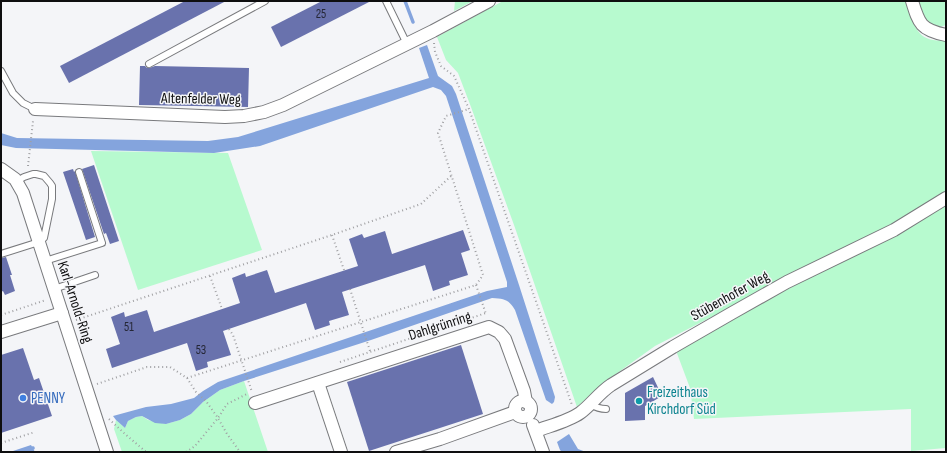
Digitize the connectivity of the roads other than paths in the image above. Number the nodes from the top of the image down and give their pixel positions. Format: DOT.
graph roads {
  1 [pos="265,1"];
  2 [pos="386,1"];
  3 [pos="489,1"];
  4 [pos="912,1"];
  5 [pos="946,35"];
  6 [pos="407,44"];
  7 [pos="150,64"];
  8 [pos="1,71"];
  9 [pos="35,109"];
  10 [pos="1,169"];
  11 [pos="79,172"];
  12 [pos="17,182"];
  13 [pos="946,198"];
  14 [pos="39,242"];
  15 [pos="1,254"];
  16 [pos="45,261"];
  17 [pos="95,275"];
  18 [pos="55,292"];
  19 [pos="64,318"];
  20 [pos="1,332"];
  21 [pos="318,383"];
  22 [pos="526,402"];
  23 [pos="255,403"];
  24 [pos="590,404"];
  25 [pos="606,409"];
  26 [pos="515,412"];
  27 [pos="527,416"];
  28 [pos="536,431"];
  29 [pos="107,452"];
  30 [pos="341,452"];
  31 [pos="396,452"];
  32 [pos="543,452"];
  1 -- 7 [label="lane"];
  2 -- 6 [label="lane"];
  3 -- 6 [label="street, Altenfelder Weg"];
  4 -- 5 [label="street"];
  6 -- 9 [label="street, Altenfelder Weg"];
  8 -- 9 [label="lane, Altenfelder Weg"];
  10 -- 12 [label="street, Karl-Arnold-Ring"];
  11 -- 16 [label="lane"];
  12 -- 14 [label="street, Karl-Arnold-Ring"];
  12 -- 14 [label="lane"];
  13 -- 24 [label="street, Stübenhofer Weg"];
  14 -- 15 [label="lane"];
  14 -- 16 [label="street, Karl-Arnold-Ring"];
  16 -- 18 [label="street, Karl-Arnold-Ring"];
  17 -- 18 [label="lane"];
  18 -- 19 [label="street, Karl-Arnold-Ring"];
  19 -- 20 [label="street"];
  19 -- 29 [label="street, Karl-Arnold-Ring"];
  21 -- 22 [label="street, Dahlgrünring"];
  21 -- 23 [label="street, Dahlgrünring"];
  21 -- 30 [label="street"];
  22 -- 26 [label="street"];
  22 -- 27 [label="street"];
  24 -- 25 [label="lane"];
  24 -- 28 [label="street, Stübenhofer Weg"];
  26 -- 27 [label="street"];
  26 -- 31 [label="street"];
  27 -- 28 [label="street"];
  28 -- 32 [label="street"];
}
